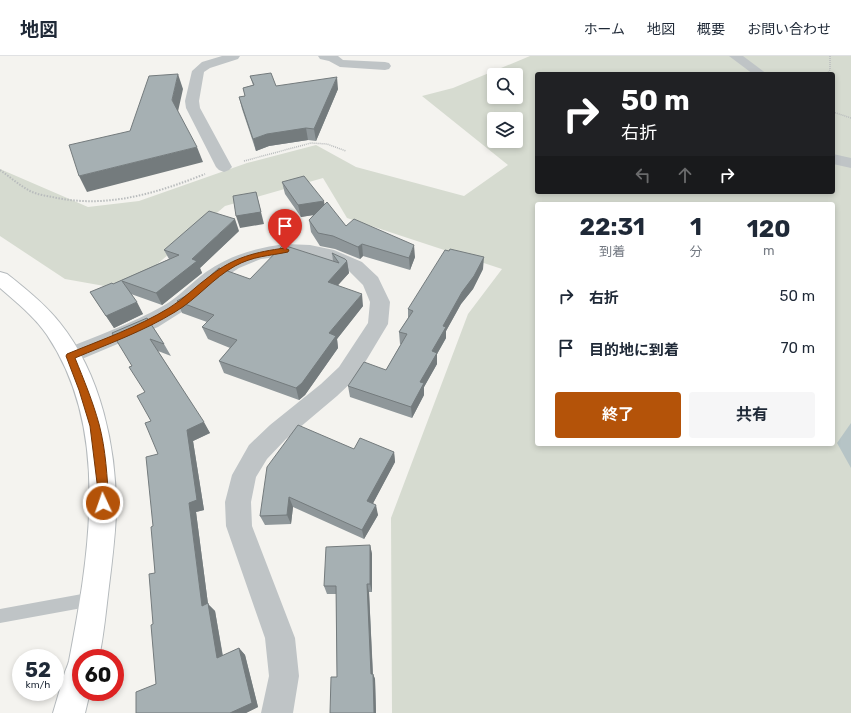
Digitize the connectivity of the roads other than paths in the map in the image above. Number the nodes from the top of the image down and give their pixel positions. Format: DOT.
graph roads {
  1 [pos="234,56"];
  2 [pos="324,56"];
  3 [pos="735,56"];
  4 [pos="385,66"];
  5 [pos="758,72"];
  6 [pos="835,160"];
  7 [pos="851,164"];
  8 [pos="224,167"];
  9 [pos="0,278"];
  10 [pos="70,356"];
  11 [pos="94,598"];
  12 [pos="0,616"];
  13 [pos="86,649"];
  14 [pos="72,699"];
  15 [pos="68,713"];
  16 [pos="277,713"];
  1 -- 8 [label="street"];
  2 -- 4 [label="street"];
  3 -- 5 [label="street"];
  6 -- 7 [label="street"];
  9 -- 10 [label="main road"];
  10 -- 11 [label="main road"];
  10 -- 16 [label="street"];
  11 -- 12 [label="lane"];
  11 -- 13 [label="main road"];
  14 -- 15 [label="main road"];
}
